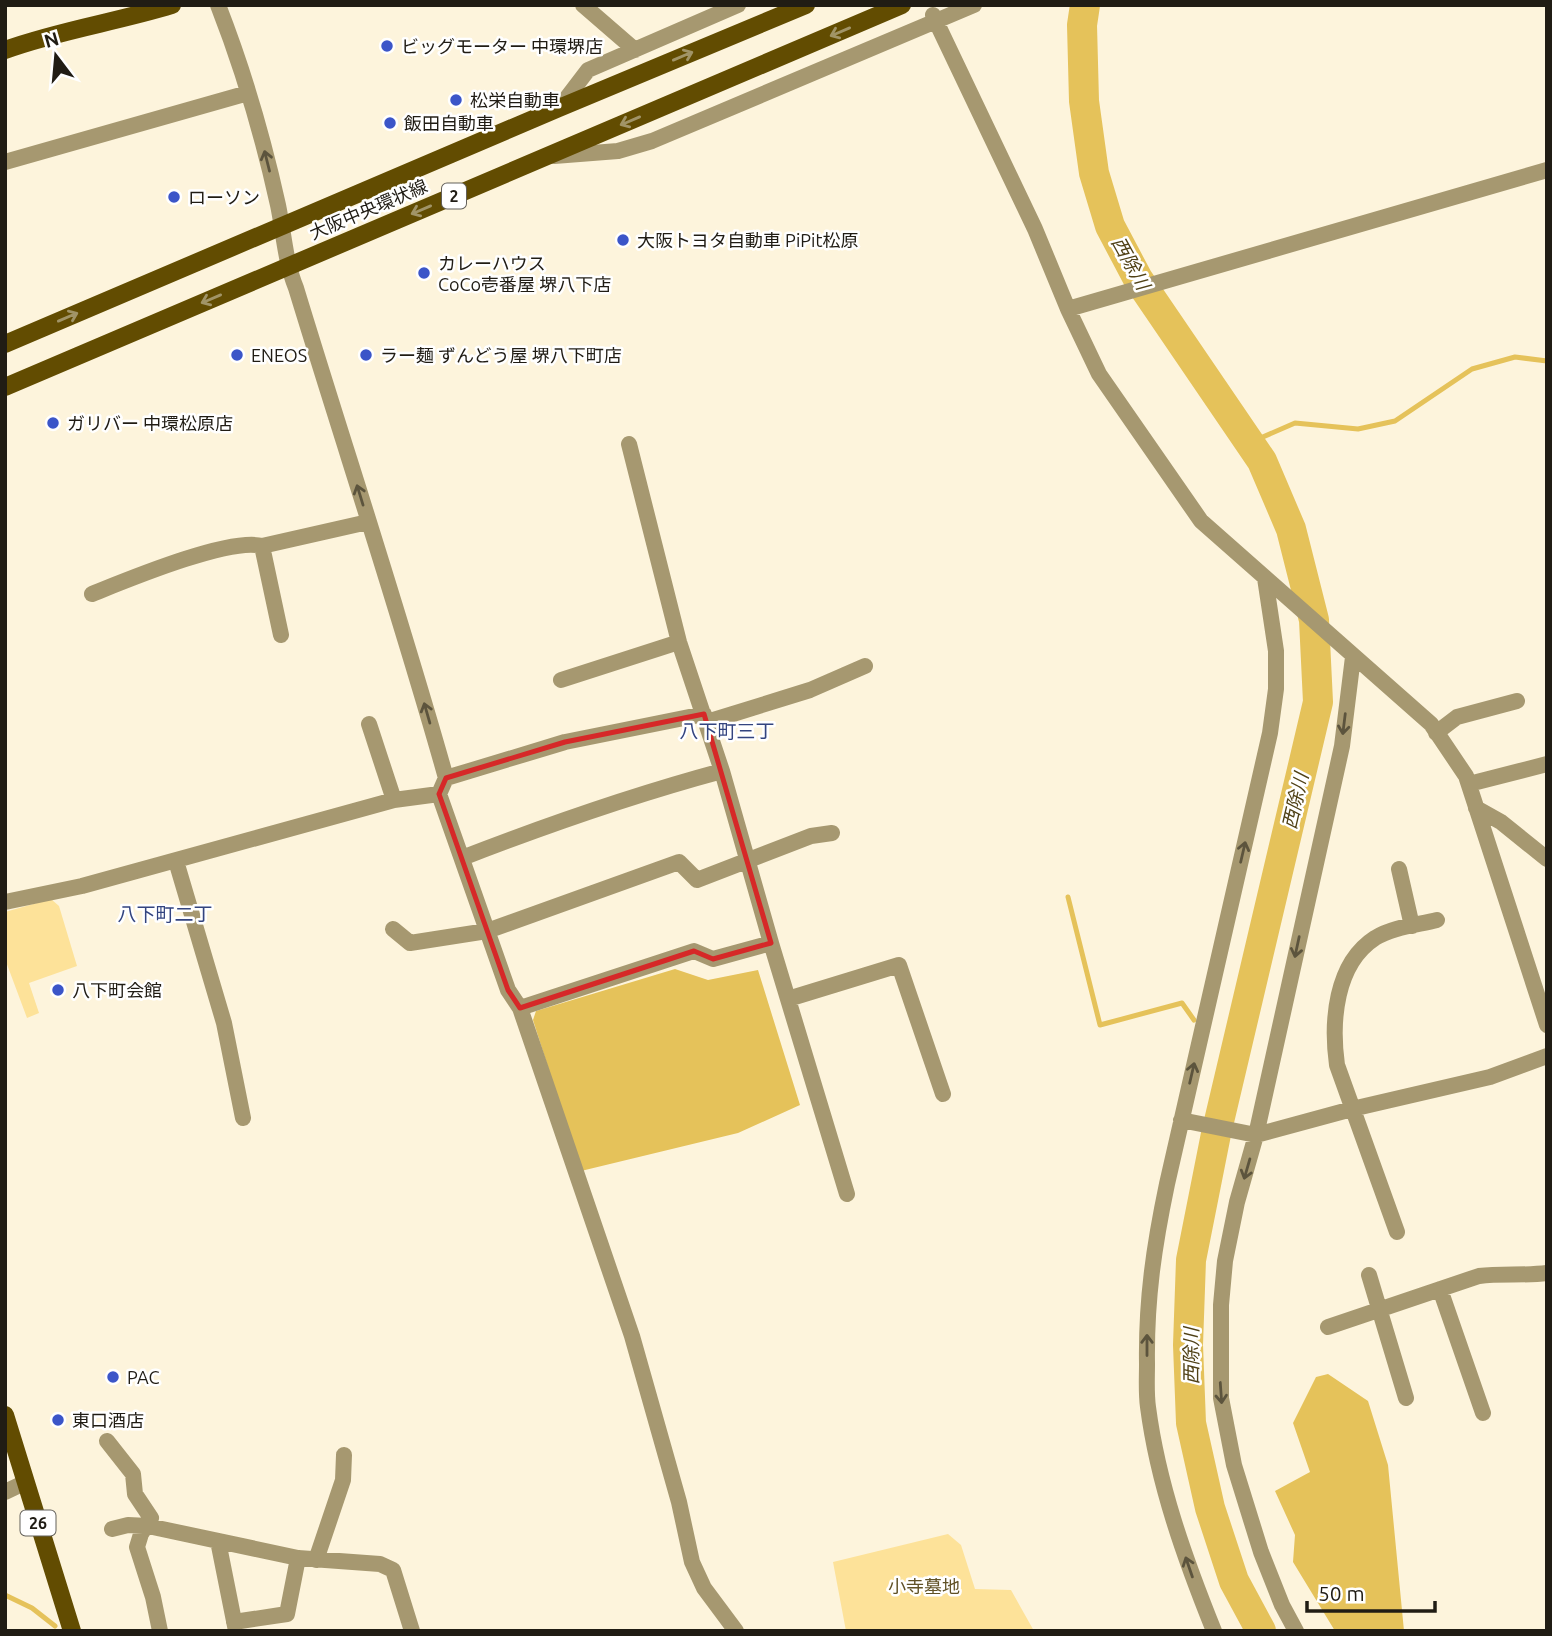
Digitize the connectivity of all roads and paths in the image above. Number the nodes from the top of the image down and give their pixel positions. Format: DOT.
graph roads {
  1 [pos="172,5"];
  2 [pos="218,5"];
  3 [pos="583,5"];
  4 [pos="738,5"];
  5 [pos="806,5"];
  6 [pos="902,5"];
  7 [pos="974,5"];
  8 [pos="934,19"];
  9 [pos="5,50"];
  10 [pos="635,50"];
  11 [pos="247,93"];
  12 [pos="559,108"];
  13 [pos="547,156"];
  14 [pos="5,162"];
  15 [pos="1547,170"];
  16 [pos="282,227"];
  17 [pos="287,266"];
  18 [pos="1068,309"];
  19 [pos="5,344"];
  20 [pos="5,387"];
  21 [pos="629,444"];
  22 [pos="368,522"];
  23 [pos="262,546"];
  24 [pos="1265,578"];
  25 [pos="92,594"];
  26 [pos="281,635"];
  27 [pos="679,642"];
  28 [pos="1351,654"];
  29 [pos="865,666"];
  30 [pos="561,680"];
  31 [pos="1517,701"];
  32 [pos="705,718"];
  33 [pos="369,724"];
  34 [pos="1436,733"];
  35 [pos="1547,764"];
  36 [pos="722,771"];
  37 [pos="446,778"];
  38 [pos="1469,784"];
  39 [pos="439,794"];
  40 [pos="394,800"];
  41 [pos="1476,808"];
  42 [pos="832,833"];
  43 [pos="462,858"];
  44 [pos="1547,859"];
  45 [pos="176,860"];
  46 [pos="749,860"];
  47 [pos="1399,869"];
  48 [pos="5,902"];
  49 [pos="1437,920"];
  50 [pos="1412,926"];
  51 [pos="393,929"];
  52 [pos="487,931"];
  53 [pos="771,943"];
  54 [pos="788,999"];
  55 [pos="520,1008"];
  56 [pos="1547,1025"];
  57 [pos="1547,1056"];
  58 [pos="943,1094"];
  59 [pos="1352,1109"];
  60 [pos="243,1118"];
  61 [pos="1186,1122"];
  62 [pos="1251,1135"];
  63 [pos="847,1194"];
  64 [pos="1397,1232"];
  65 [pos="1547,1273"];
  66 [pos="1369,1275"];
  67 [pos="1440,1289"];
  68 [pos="1380,1309"];
  69 [pos="1328,1326"];
  70 [pos="1406,1398"];
  71 [pos="1483,1413"];
  72 [pos="5,1415"];
  73 [pos="107,1441"];
  74 [pos="344,1455"];
  75 [pos="26,1482"];
  76 [pos="5,1492"];
  77 [pos="148,1526"];
  78 [pos="113,1528"];
  79 [pos="218,1541"];
  80 [pos="298,1558"];
  81 [pos="316,1560"];
  82 [pos="235,1627"];
  83 [pos="72,1631"];
  84 [pos="160,1631"];
  85 [pos="412,1631"];
  86 [pos="736,1631"];
  87 [pos="1214,1631"];
  88 [pos="1296,1631"];
  1 -- 9 [label="main road"];
  2 -- 11 [label="street"];
  3 -- 10 [label="street"];
  4 -- 10 [label="street"];
  12 -- 5 [label="main road, 大阪中央環状線 / 2, one-way"];
  6 -- 13 [label="main road, 大阪中央環状線 / 2, one-way"];
  7 -- 8 [label="street"];
  8 -- 13 [label="street"];
  8 -- 18 [label="street"];
  10 -- 12 [label="street"];
  11 -- 14 [label="street"];
  16 -- 11 [label="street, one-way"];
  12 -- 16 [label="main road, 大阪中央環状線 / 2"];
  13 -- 17 [label="main road, 大阪中央環状線 / 2, one-way"];
  15 -- 18 [label="street"];
  16 -- 17 [label="street"];
  19 -- 16 [label="main road, 大阪中央環状線 / 2, one-way"];
  17 -- 20 [label="main road, 大阪中央環状線 / 2, one-way"];
  22 -- 17 [label="street, one-way"];
  18 -- 24 [label="street"];
  21 -- 27 [label="street"];
  22 -- 23 [label="street"];
  37 -- 22 [label="street, one-way"];
  23 -- 25 [label="street"];
  23 -- 26 [label="street"];
  24 -- 28 [label="street"];
  61 -- 24 [label="street, one-way"];
  27 -- 30 [label="street"];
  27 -- 32 [label="street"];
  28 -- 34 [label="street"];
  28 -- 62 [label="street, one-way"];
  29 -- 32 [label="street"];
  31 -- 34 [label="street"];
  32 -- 36 [label="street"];
  32 -- 37 [label="street"];
  33 -- 40 [label="street"];
  34 -- 38 [label="street"];
  35 -- 38 [label="street"];
  36 -- 43 [label="street"];
  36 -- 46 [label="street"];
  37 -- 39 [label="street"];
  38 -- 41 [label="street"];
  39 -- 40 [label="street"];
  39 -- 43 [label="street"];
  40 -- 45 [label="street"];
  41 -- 44 [label="street"];
  41 -- 56 [label="street"];
  42 -- 46 [label="street"];
  43 -- 52 [label="street"];
  45 -- 48 [label="street"];
  45 -- 60 [label="street"];
  46 -- 52 [label="street"];
  46 -- 53 [label="street"];
  47 -- 50 [label="street"];
  49 -- 50 [label="street"];
  50 -- 59 [label="street"];
  51 -- 52 [label="street"];
  52 -- 55 [label="street"];
  53 -- 54 [label="street"];
  53 -- 55 [label="street"];
  54 -- 58 [label="street"];
  54 -- 63 [label="street"];
  55 -- 86 [label="street"];
  57 -- 59 [label="street"];
  59 -- 62 [label="street"];
  59 -- 64 [label="street"];
  61 -- 62 [label="street"];
  87 -- 61 [label="street, one-way"];
  62 -- 88 [label="street, one-way"];
  65 -- 67 [label="street"];
  66 -- 68 [label="street"];
  67 -- 68 [label="street"];
  67 -- 71 [label="street"];
  68 -- 69 [label="street"];
  68 -- 70 [label="street"];
  72 -- 75 [label="main road, 26"];
  73 -- 77 [label="street"];
  74 -- 81 [label="street"];
  75 -- 76 [label="street"];
  75 -- 83 [label="main road, 26"];
  77 -- 78 [label="street"];
  77 -- 79 [label="street"];
  77 -- 84 [label="street"];
  79 -- 80 [label="street"];
  79 -- 82 [label="street"];
  80 -- 81 [label="street"];
  80 -- 82 [label="street"];
  81 -- 85 [label="street"];
}
